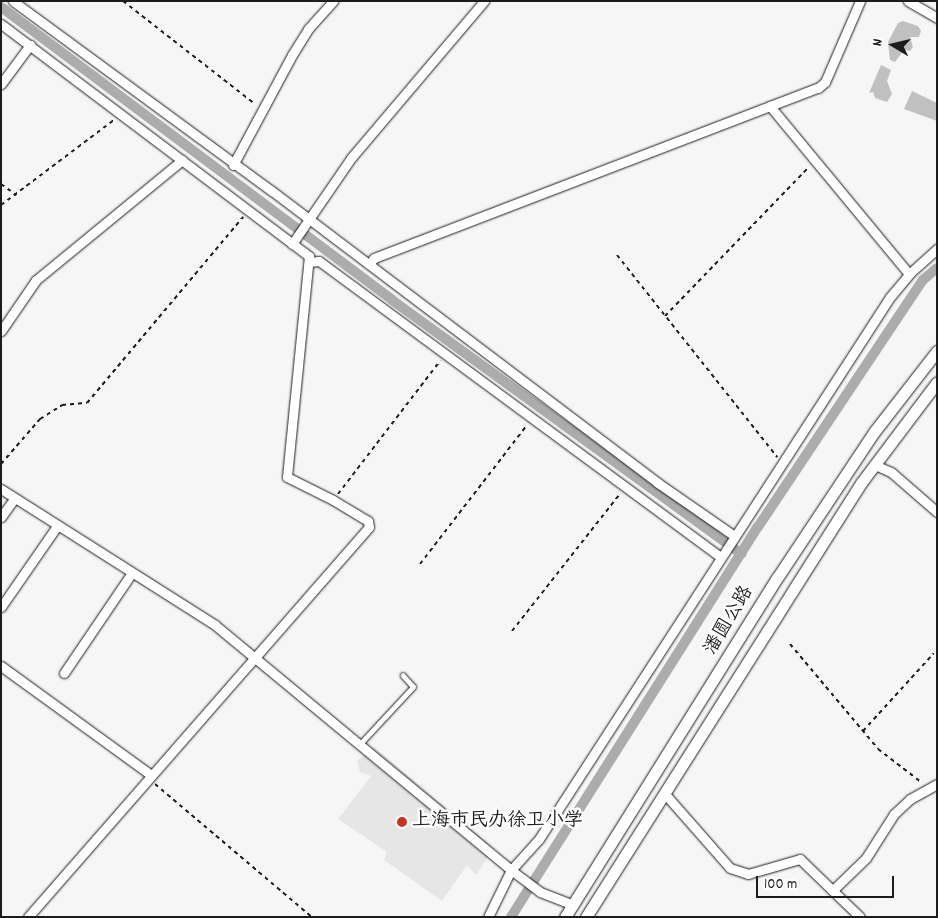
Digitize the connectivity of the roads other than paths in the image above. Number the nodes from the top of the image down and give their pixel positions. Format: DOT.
graph roads {
  1 [pos="12,1"];
  2 [pos="333,1"];
  3 [pos="484,1"];
  4 [pos="860,1"];
  5 [pos="908,1"];
  6 [pos="937,18"];
  7 [pos="1,24"];
  8 [pos="30,45"];
  9 [pos="1,84"];
  10 [pos="770,106"];
  11 [pos="182,160"];
  12 [pos="234,165"];
  13 [pos="307,220"];
  14 [pos="294,242"];
  15 [pos="937,249"];
  16 [pos="309,262"];
  17 [pos="369,264"];
  18 [pos="908,274"];
  19 [pos="1,331"];
  20 [pos="937,351"];
  21 [pos="937,382"];
  22 [pos="875,465"];
  23 [pos="1,489"];
  24 [pos="14,499"];
  25 [pos="937,512"];
  26 [pos="1,517"];
  27 [pos="57,526"];
  28 [pos="732,537"];
  29 [pos="721,554"];
  30 [pos="131,574"];
  31 [pos="1,607"];
  32 [pos="253,656"];
  33 [pos="1,666"];
  34 [pos="64,674"];
  35 [pos="403,676"];
  36 [pos="360,744"];
  37 [pos="149,777"];
  38 [pos="937,784"];
  39 [pos="665,794"];
  40 [pos="514,872"];
  41 [pos="833,890"];
  42 [pos="572,904"];
  43 [pos="28,917"];
  44 [pos="488,917"];
  45 [pos="564,917"];
  46 [pos="586,917"];
  47 [pos="860,917"];
  1 -- 12 [label="street"];
  2 -- 12 [label="street"];
  3 -- 13 [label="street"];
  4 -- 10 [label="street"];
  5 -- 6 [label="street"];
  7 -- 8 [label="street"];
  8 -- 9 [label="street"];
  8 -- 11 [label="street"];
  10 -- 17 [label="street"];
  10 -- 18 [label="street"];
  11 -- 14 [label="street"];
  11 -- 19 [label="street"];
  12 -- 13 [label="street"];
  13 -- 14 [label="street"];
  13 -- 17 [label="street"];
  14 -- 16 [label="street"];
  15 -- 18 [label="street"];
  16 -- 29 [label="street"];
  16 -- 32 [label="street"];
  17 -- 28 [label="street"];
  18 -- 28 [label="street"];
  20 -- 42 [label="main road, 潘圆公路"];
  21 -- 22 [label="main road, 潘圆公路"];
  22 -- 25 [label="street"];
  22 -- 39 [label="main road, 潘圆公路"];
  23 -- 24 [label="street"];
  24 -- 26 [label="street"];
  24 -- 27 [label="street"];
  27 -- 30 [label="street"];
  27 -- 31 [label="street"];
  28 -- 29 [label="street"];
  29 -- 40 [label="street"];
  30 -- 32 [label="street"];
  30 -- 34 [label="street"];
  32 -- 36 [label="street"];
  32 -- 37 [label="street"];
  33 -- 37 [label="street"];
  35 -- 36 [label="lane"];
  36 -- 40 [label="street"];
  37 -- 43 [label="street"];
  38 -- 41 [label="street"];
  39 -- 41 [label="street"];
  39 -- 46 [label="main road, 潘圆公路"];
  40 -- 42 [label="street"];
  40 -- 44 [label="street"];
  41 -- 47 [label="street"];
  42 -- 45 [label="main road, 潘圆公路"];
}
